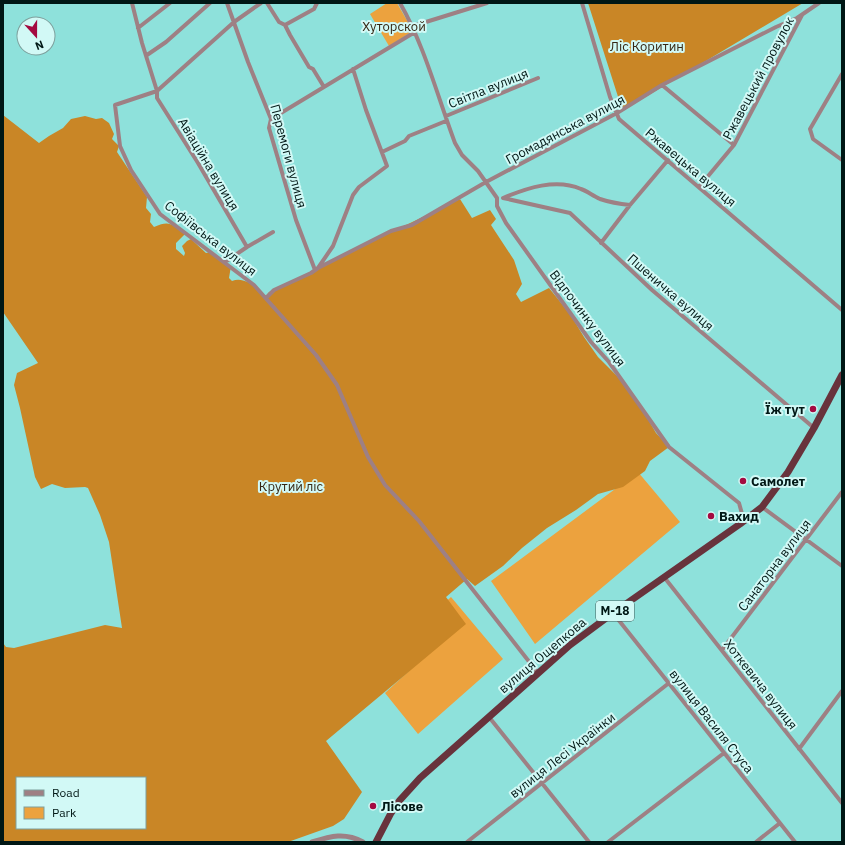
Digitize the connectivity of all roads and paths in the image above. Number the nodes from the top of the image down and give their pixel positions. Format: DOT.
graph roads {
  1 [pos="132,3"];
  2 [pos="170,3"];
  3 [pos="210,3"];
  4 [pos="228,3"];
  5 [pos="261,3"];
  6 [pos="267,3"];
  7 [pos="317,3"];
  8 [pos="400,3"];
  9 [pos="487,3"];
  10 [pos="582,3"];
  11 [pos="819,3"];
  12 [pos="803,14"];
  13 [pos="234,22"];
  14 [pos="285,25"];
  15 [pos="413,26"];
  16 [pos="138,28"];
  17 [pos="415,32"];
  18 [pos="147,55"];
  19 [pos="353,69"];
  20 [pos="842,74"];
  21 [pos="538,78"];
  22 [pos="662,85"];
  23 [pos="324,87"];
  24 [pos="157,91"];
  25 [pos="617,114"];
  26 [pos="446,118"];
  27 [pos="272,119"];
  28 [pos="734,145"];
  29 [pos="382,152"];
  30 [pos="668,160"];
  31 [pos="842,160"];
  32 [pos="486,182"];
  33 [pos="699,187"];
  34 [pos="497,198"];
  35 [pos="503,198"];
  36 [pos="630,205"];
  37 [pos="273,232"];
  38 [pos="601,242"];
  39 [pos="247,247"];
  40 [pos="225,262"];
  41 [pos="316,269"];
  42 [pos="266,298"];
  43 [pos="842,310"];
  44 [pos="842,375"];
  45 [pos="814,428"];
  46 [pos="842,492"];
  47 [pos="762,506"];
  48 [pos="744,521"];
  49 [pos="807,539"];
  50 [pos="842,566"];
  51 [pos="664,576"];
  52 [pos="613,613"];
  53 [pos="722,650"];
  54 [pos="538,673"];
  55 [pos="669,683"];
  56 [pos="842,691"];
  57 [pos="489,717"];
  58 [pos="799,749"];
  59 [pos="724,753"];
  60 [pos="542,783"];
  61 [pos="842,803"];
  62 [pos="780,823"];
  63 [pos="312,842"];
  64 [pos="363,842"];
  65 [pos="376,842"];
  66 [pos="467,842"];
  67 [pos="589,842"];
  68 [pos="608,842"];
  69 [pos="756,842"];
  70 [pos="795,842"];
  1 -- 16 [label="street, Авіаційна вулиця"];
  2 -- 16 [label="street"];
  3 -- 18 [label="street"];
  4 -- 13 [label="street, Перемоги вулиця"];
  5 -- 13 [label="street"];
  6 -- 14 [label="street"];
  7 -- 14 [label="street"];
  8 -- 15 [label="street"];
  9 -- 15 [label="street"];
  10 -- 25 [label="street, Ржавецька вулиця"];
  11 -- 12 [label="street, Громадянська вулиця"];
  12 -- 22 [label="street, Громадянська вулиця"];
  12 -- 28 [label="street, Ржавецький провулок"];
  13 -- 24 [label="street"];
  13 -- 27 [label="street, Перемоги вулиця"];
  14 -- 23 [label="street"];
  15 -- 17 [label="street"];
  16 -- 18 [label="street, Авіаційна вулиця"];
  17 -- 19 [label="street"];
  17 -- 26 [label="street"];
  18 -- 24 [label="street, Авіаційна вулиця"];
  19 -- 23 [label="street"];
  19 -- 29 [label="street"];
  20 -- 31 [label="street"];
  21 -- 26 [label="street, Світла вулиця"];
  22 -- 25 [label="street, Громадянська вулиця"];
  22 -- 28 [label="street"];
  23 -- 27 [label="street"];
  24 -- 39 [label="street, Авіаційна вулиця"];
  24 -- 40 [label="street, Софіївська вулиця"];
  25 -- 30 [label="street, Ржавецька вулиця"];
  25 -- 32 [label="street, Громадянська вулиця"];
  26 -- 29 [label="street, Світла вулиця"];
  26 -- 32 [label="street"];
  27 -- 41 [label="street, Перемоги вулиця"];
  28 -- 33 [label="street, Ржавецький провулок"];
  29 -- 41 [label="street"];
  30 -- 33 [label="street, Ржавецька вулиця"];
  30 -- 36 [label="street"];
  32 -- 34 [label="street"];
  32 -- 41 [label="street, Громадянська вулиця"];
  33 -- 43 [label="street, Ржавецька вулиця"];
  34 -- 35 [label="street"];
  34 -- 48 [label="street, Відпочинку вулиця"];
  35 -- 36 [label="street"];
  35 -- 38 [label="street, Пшеничка вулиця"];
  36 -- 38 [label="street"];
  37 -- 39 [label="street"];
  38 -- 45 [label="street, Пшеничка вулиця"];
  39 -- 40 [label="street"];
  40 -- 42 [label="street, Софіївська вулиця"];
  41 -- 42 [label="street"];
  42 -- 54 [label="street, Софіївська вулиця"];
  44 -- 45 [label="highway, вулиця Ощепкова / М-18"];
  45 -- 47 [label="highway, вулиця Ощепкова / М-18"];
  46 -- 49 [label="street, Санаторна вулиця"];
  47 -- 48 [label="highway, вулиця Ощепкова / М-18"];
  47 -- 49 [label="street"];
  48 -- 51 [label="highway, вулиця Ощепкова / М-18"];
  49 -- 50 [label="street"];
  49 -- 53 [label="street, Санаторна вулиця"];
  51 -- 52 [label="highway, вулиця Ощепкова / М-18"];
  51 -- 53 [label="street, Хоткевича вулиця"];
  52 -- 54 [label="highway, вулиця Ощепкова / М-18"];
  52 -- 55 [label="street, вулиця Василя Стуса"];
  53 -- 58 [label="street, Хоткевича вулиця"];
  54 -- 57 [label="highway, вулиця Ощепкова / М-18"];
  55 -- 59 [label="street, вулиця Василя Стуса"];
  55 -- 60 [label="street, вулиця Лесі Українки"];
  56 -- 58 [label="street"];
  57 -- 60 [label="street"];
  57 -- 65 [label="highway, вулиця Ощепкова / М-18"];
  58 -- 61 [label="street, Хоткевича вулиця"];
  59 -- 62 [label="street, вулиця Василя Стуса"];
  59 -- 68 [label="street"];
  60 -- 66 [label="street, вулиця Лесі Українки"];
  60 -- 67 [label="street"];
  62 -- 69 [label="street"];
  62 -- 70 [label="street, вулиця Василя Стуса"];
  63 -- 64 [label="street"];
}
